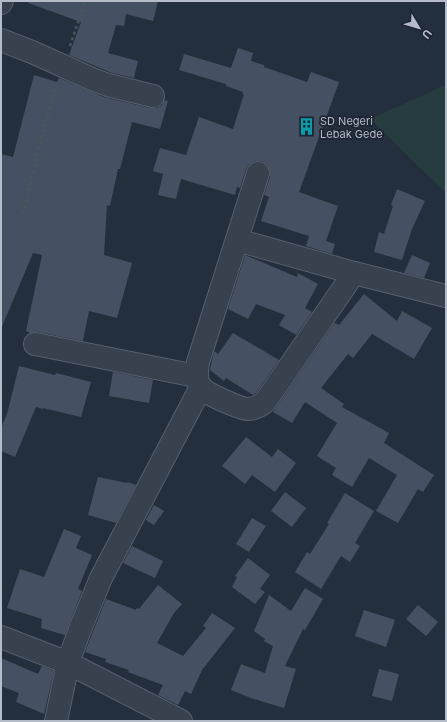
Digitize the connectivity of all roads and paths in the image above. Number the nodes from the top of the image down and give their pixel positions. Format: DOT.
graph roads {
  1 [pos="86,1"];
  2 [pos="1,40"];
  3 [pos="63,66"];
  4 [pos="153,96"];
  5 [pos="258,173"];
  6 [pos="23,214"];
  7 [pos="237,240"];
  8 [pos="354,273"];
  9 [pos="446,296"];
  10 [pos="35,344"];
  11 [pos="199,382"];
  12 [pos="1,637"];
  13 [pos="68,663"];
  14 [pos="56,721"];
  15 [pos="181,721"];
  1 -- 3 [label="path"];
  2 -- 3 [label="street"];
  3 -- 4 [label="street"];
  3 -- 6 [label="path"];
  5 -- 7 [label="street"];
  7 -- 8 [label="street"];
  7 -- 11 [label="street"];
  8 -- 9 [label="street"];
  8 -- 11 [label="street"];
  10 -- 11 [label="street"];
  11 -- 13 [label="street"];
  12 -- 13 [label="street"];
  13 -- 14 [label="street"];
  13 -- 15 [label="street"];
}
